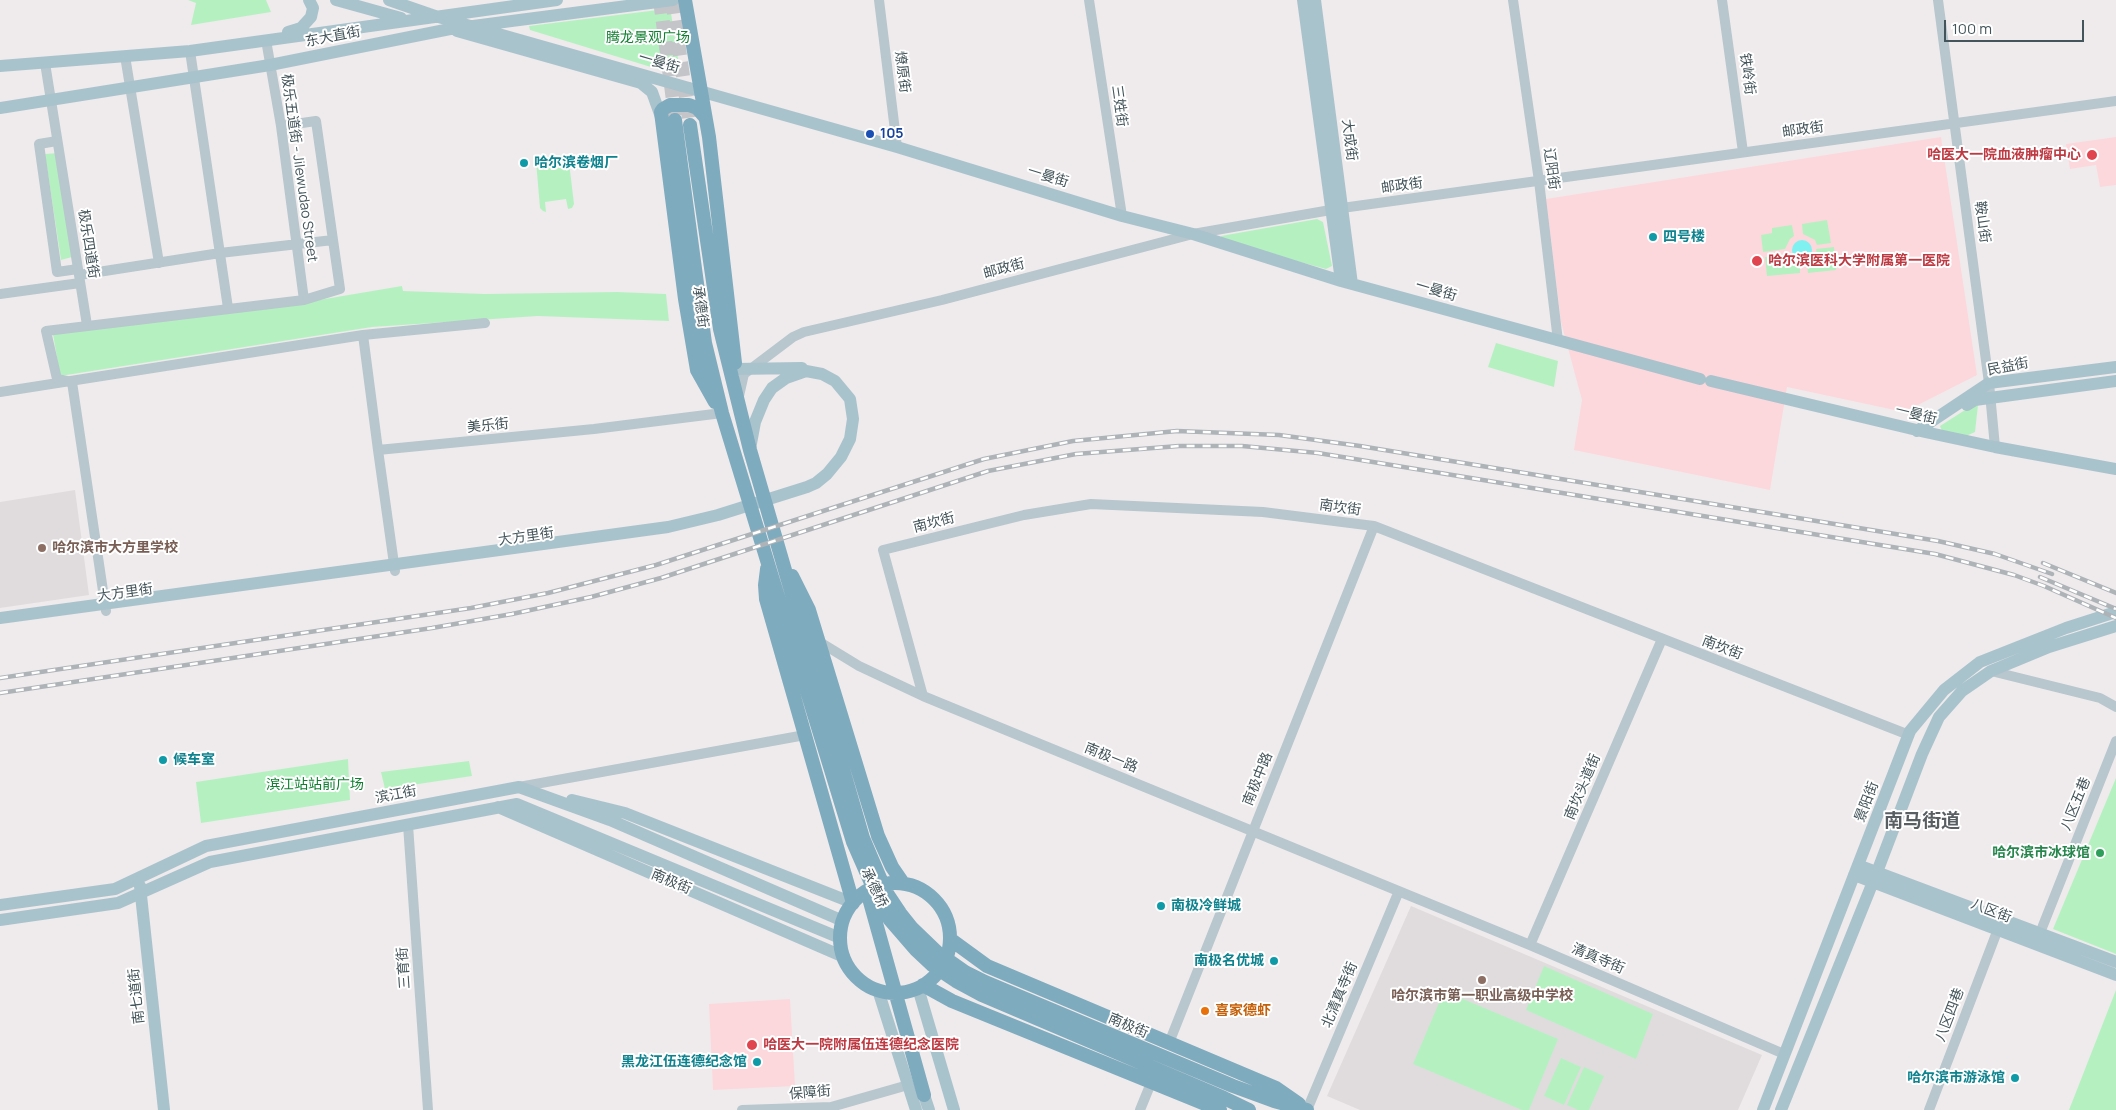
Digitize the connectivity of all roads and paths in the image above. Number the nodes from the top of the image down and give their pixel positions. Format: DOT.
graph roads {
  1 [pos="309,0"];
  2 [pos="336,0"];
  3 [pos="388,0"];
  4 [pos="522,0"];
  5 [pos="557,0"];
  6 [pos="673,0"];
  7 [pos="686,0"];
  8 [pos="879,0"];
  9 [pos="1089,0"];
  10 [pos="1304,0"];
  11 [pos="1315,0"];
  12 [pos="1514,0"];
  13 [pos="1722,0"];
  14 [pos="1938,0"];
  15 [pos="543,2"];
  16 [pos="411,4"];
  17 [pos="435,16"];
  18 [pos="407,20"];
  19 [pos="476,27"];
  20 [pos="450,29"];
  21 [pos="266,40"];
  22 [pos="190,50"];
  23 [pos="124,56"];
  24 [pos="45,63"];
  25 [pos="270,65"];
  26 [pos="0,66"];
  27 [pos="195,78"];
  28 [pos="130,88"];
  29 [pos="700,90"];
  30 [pos="51,100"];
  31 [pos="2116,101"];
  32 [pos="0,108"];
  33 [pos="661,116"];
  34 [pos="704,116"];
  35 [pos="675,120"];
  36 [pos="1955,123"];
  37 [pos="690,125"];
  38 [pos="280,126"];
  39 [pos="57,141"];
  40 [pos="897,147"];
  41 [pos="1743,152"];
  42 [pos="1539,181"];
  43 [pos="1337,209"];
  44 [pos="1122,216"];
  45 [pos="1193,234"];
  46 [pos="333,240"];
  47 [pos="296,243"];
  48 [pos="220,253"];
  49 [pos="158,263"];
  50 [pos="79,276"];
  51 [pos="1346,282"];
  52 [pos="0,294"];
  53 [pos="304,300"];
  54 [pos="228,308"];
  55 [pos="485,323"];
  56 [pos="87,325"];
  57 [pos="363,335"];
  58 [pos="1558,341"];
  59 [pos="2116,367"];
  60 [pos="742,369"];
  61 [pos="2116,380"];
  62 [pos="72,382"];
  63 [pos="1989,383"];
  64 [pos="735,390"];
  65 [pos="0,392"];
  66 [pos="1991,398"];
  67 [pos="738,404"];
  68 [pos="722,413"];
  69 [pos="1921,431"];
  70 [pos="1995,447"];
  71 [pos="378,450"];
  72 [pos="750,450"];
  73 [pos="2116,468"];
  74 [pos="761,486"];
  75 [pos="747,489"];
  76 [pos="1374,526"];
  77 [pos="775,561"];
  78 [pos="394,568"];
  79 [pos="106,608"];
  80 [pos="2116,612"];
  81 [pos="0,618"];
  82 [pos="0,625"];
  83 [pos="2116,626"];
  84 [pos="1662,639"];
  85 [pos="818,641"];
  86 [pos="1991,671"];
  87 [pos="923,696"];
  88 [pos="2116,707"];
  89 [pos="1910,733"];
  90 [pos="805,735"];
  91 [pos="2116,741"];
  92 [pos="519,787"];
  93 [pos="536,794"];
  94 [pos="498,808"];
  95 [pos="408,825"];
  96 [pos="1252,831"];
  97 [pos="853,842"];
  98 [pos="1856,870"];
  99 [pos="1875,877"];
  100 [pos="139,878"];
  101 [pos="903,884"];
  102 [pos="1399,891"];
  103 [pos="140,893"];
  104 [pos="853,903"];
  105 [pos="0,905"];
  106 [pos="0,920"];
  107 [pos="843,922"];
  108 [pos="1998,929"];
  109 [pos="2040,933"];
  110 [pos="840,938"];
  111 [pos="950,939"];
  112 [pos="1530,945"];
  113 [pos="844,957"];
  114 [pos="2116,962"];
  115 [pos="2116,975"];
  116 [pos="920,987"];
  117 [pos="878,990"];
  118 [pos="1169,1043"];
  119 [pos="1784,1054"];
  120 [pos="1151,1084"];
  121 [pos="908,1085"];
  122 [pos="924,1095"];
  123 [pos="1222,1104"];
  124 [pos="164,1110"];
  125 [pos="428,1110"];
  126 [pos="742,1110"];
  127 [pos="916,1110"];
  128 [pos="929,1110"];
  129 [pos="954,1110"];
  130 [pos="1140,1110"];
  131 [pos="1249,1110"];
  132 [pos="1307,1110"];
  133 [pos="1762,1110"];
  134 [pos="1782,1110"];
  135 [pos="1929,1110"];
  1 -- 21 [label="main road"];
  2 -- 18 [label="main road, 一曼街"];
  3 -- 16 [label="main road, 一曼街"];
  4 -- 15 [label="main road"];
  5 -- 15 [label="main road, 东大直街"];
  6 -- 19 [label="main road, 东大直街"];
  7 -- 29 [label="highway"];
  8 -- 40 [label="street, 燎原街"];
  9 -- 44 [label="street, 三姓街"];
  10 -- 43 [label="main road, 大成街"];
  11 -- 43 [label="main road, 大成街"];
  12 -- 42 [label="street, 辽阳街"];
  13 -- 41 [label="street, 铁岭街"];
  14 -- 36 [label="street, 鞍山街"];
  15 -- 17 [label="main road, 东大直街"];
  16 -- 17 [label="main road, 一曼街"];
  16 -- 18 [label="street"];
  17 -- 18 [label="main road, 东大直街"];
  17 -- 19 [label="main road, 一曼街"];
  18 -- 20 [label="main road, 一曼街"];
  18 -- 21 [label="main road, 东大直街"];
  19 -- 20 [label="main road, 东大直街"];
  19 -- 29 [label="main road, 一曼街"];
  20 -- 25 [label="main road, 东大直街"];
  20 -- 33 [label="main road, 一曼街"];
  21 -- 22 [label="main road, 东大直街"];
  21 -- 25 [label="street, 极乐五道街 - Jilewudao Street"];
  22 -- 23 [label="main road, 东大直街"];
  22 -- 27 [label="street"];
  23 -- 24 [label="main road, 东大直街"];
  23 -- 28 [label="street"];
  24 -- 26 [label="main road, 东大直街"];
  24 -- 30 [label="street, 极乐四道街"];
  25 -- 27 [label="main road, 东大直街"];
  25 -- 38 [label="street, 极乐五道街 - Jilewudao Street"];
  27 -- 28 [label="main road, 东大直街"];
  27 -- 48 [label="street"];
  28 -- 30 [label="main road, 东大直街"];
  28 -- 49 [label="street"];
  29 -- 34 [label="highway"];
  29 -- 40 [label="main road, 一曼街"];
  30 -- 32 [label="main road, 东大直街"];
  30 -- 39 [label="street, 极乐四道街"];
  31 -- 36 [label="street, 邮政街"];
  33 -- 34 [label="highway"];
  33 -- 68 [label="highway"];
  34 -- 60 [label="highway"];
  35 -- 68 [label="highway, 承德街"];
  36 -- 41 [label="street, 邮政街"];
  36 -- 63 [label="street, 鞍山街"];
  37 -- 64 [label="highway, 承德街"];
  38 -- 46 [label="street"];
  38 -- 47 [label="street, 极乐五道街 - Jilewudao Street"];
  39 -- 50 [label="street, 极乐四道街"];
  39 -- 50 [label="street"];
  40 -- 44 [label="main road, 一曼街"];
  41 -- 42 [label="street, 邮政街"];
  42 -- 43 [label="street, 邮政街"];
  42 -- 58 [label="street, 辽阳街"];
  43 -- 45 [label="street, 邮政街"];
  43 -- 51 [label="main road, 大成街"];
  44 -- 45 [label="main road, 一曼街"];
  45 -- 51 [label="main road, 一曼街"];
  45 -- 60 [label="street, 邮政街"];
  46 -- 47 [label="street"];
  46 -- 53 [label="street"];
  47 -- 48 [label="street"];
  47 -- 53 [label="street, 极乐五道街 - Jilewudao Street"];
  48 -- 49 [label="street"];
  48 -- 54 [label="street"];
  49 -- 50 [label="street"];
  50 -- 52 [label="street"];
  50 -- 56 [label="street, 极乐四道街"];
  51 -- 58 [label="main road, 一曼街"];
  53 -- 54 [label="street"];
  54 -- 56 [label="street"];
  55 -- 57 [label="street"];
  56 -- 62 [label="street"];
  57 -- 62 [label="street"];
  57 -- 71 [label="street"];
  58 -- 69 [label="main road, 一曼街"];
  59 -- 63 [label="main road, 民益街"];
  60 -- 64 [label="highway"];
  60 -- 67 [label="street"];
  60 -- 78 [label="main road, 大方里街"];
  61 -- 66 [label="main road, 民益街"];
  62 -- 65 [label="street"];
  62 -- 79 [label="street"];
  63 -- 66 [label="street, 鞍山街"];
  63 -- 69 [label="main road, 民益街"];
  64 -- 67 [label="highway, 承德街"];
  66 -- 69 [label="main road, 民益街"];
  66 -- 70 [label="street, 鞍山街"];
  67 -- 72 [label="highway, 承德街"];
  68 -- 71 [label="street, 美乐街"];
  68 -- 75 [label="highway, 承德街"];
  69 -- 70 [label="main road, 一曼街"];
  70 -- 73 [label="main road, 一曼街"];
  71 -- 78 [label="street"];
  72 -- 74 [label="highway, 承德街"];
  72 -- 78 [label="main road, 大方里街"];
  74 -- 77 [label="highway, 承德桥"];
  75 -- 77 [label="highway, 承德桥"];
  76 -- 84 [label="street, 南坎街"];
  76 -- 87 [label="street, 南坎街"];
  76 -- 96 [label="street, 南极中路"];
  77 -- 85 [label="highway"];
  77 -- 90 [label="highway"];
  77 -- 97 [label="highway, 承德桥"];
  77 -- 132 [label="highway, 承德桥"];
  78 -- 79 [label="main road, 大方里街"];
  79 -- 81 [label="main road, 大方里街"];
  79 -- 82 [label="main road, 大方里街"];
  80 -- 89 [label="main road, 景阳街"];
  83 -- 86 [label="main road"];
  84 -- 89 [label="street, 南坎街"];
  84 -- 112 [label="street, 南坎头道街"];
  85 -- 87 [label="street, 南极一路"];
  85 -- 101 [label="highway"];
  86 -- 88 [label="street"];
  86 -- 99 [label="main road"];
  87 -- 96 [label="street, 南极一路"];
  89 -- 98 [label="main road, 景阳街"];
  90 -- 92 [label="street, 滨江街"];
  90 -- 104 [label="highway"];
  91 -- 109 [label="street, 八区五巷"];
  92 -- 93 [label="main road"];
  92 -- 100 [label="main road, 滨江街"];
  93 -- 104 [label="main road"];
  93 -- 107 [label="main road"];
  94 -- 95 [label="main road"];
  94 -- 110 [label="main road, 南极街"];
  94 -- 113 [label="main road, 南极街"];
  95 -- 103 [label="main road"];
  95 -- 125 [label="street, 三育街"];
  96 -- 102 [label="street, 南极一路"];
  96 -- 118 [label="street, 南极中路"];
  97 -- 122 [label="highway"];
  97 -- 123 [label="highway, 承德桥"];
  98 -- 99 [label="main road, 八区街"];
  98 -- 119 [label="main road, 景阳街"];
  99 -- 108 [label="main road, 八区街"];
  99 -- 109 [label="main road, 八区街"];
  99 -- 134 [label="main road"];
  100 -- 103 [label="main road, 南七道街"];
  100 -- 105 [label="main road, 滨江街"];
  101 -- 104 [label="highway"];
  101 -- 111 [label="highway"];
  102 -- 112 [label="street, 清真寺街"];
  102 -- 132 [label="street, 北清真寺街"];
  103 -- 106 [label="main road"];
  103 -- 124 [label="main road, 南七道街"];
  104 -- 107 [label="highway"];
  107 -- 110 [label="highway"];
  108 -- 115 [label="main road, 八区街"];
  108 -- 135 [label="street, 八区四巷"];
  109 -- 114 [label="main road, 八区街"];
  110 -- 113 [label="highway"];
  111 -- 116 [label="highway"];
  111 -- 118 [label="highway, 南极街"];
  112 -- 119 [label="street, 清真寺街"];
  113 -- 117 [label="highway"];
  116 -- 117 [label="highway"];
  116 -- 120 [label="highway"];
  116 -- 129 [label="main road"];
  117 -- 121 [label="main road"];
  118 -- 132 [label="highway, 南极街"];
  119 -- 133 [label="main road, 景阳街"];
  120 -- 123 [label="highway"];
  120 -- 130 [label="street"];
  121 -- 126 [label="street, 保障街"];
  121 -- 127 [label="main road"];
  122 -- 128 [label="main road"];
  123 -- 131 [label="highway"];
}
